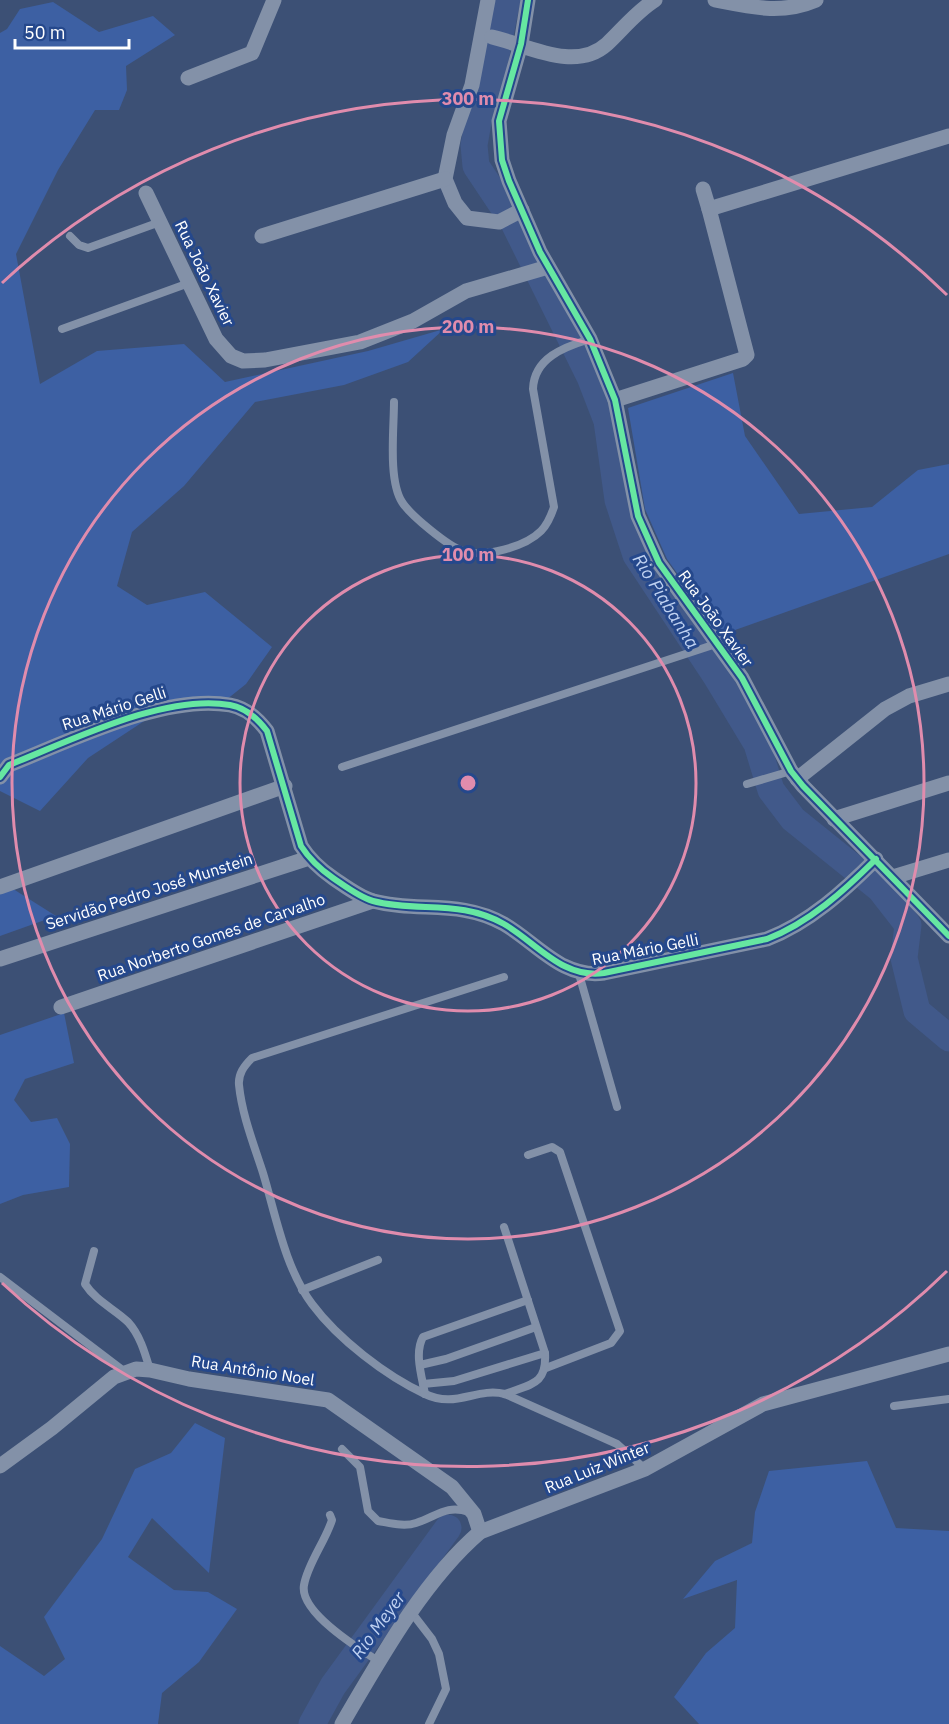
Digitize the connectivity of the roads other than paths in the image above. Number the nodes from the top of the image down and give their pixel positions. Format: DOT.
graph roads {
  1 [pos="274,0"];
  2 [pos="488,0"];
  3 [pos="528,0"];
  4 [pos="655,0"];
  5 [pos="715,0"];
  6 [pos="816,0"];
  7 [pos="492,37"];
  8 [pos="517,43"];
  9 [pos="188,78"];
  10 [pos="949,136"];
  11 [pos="445,179"];
  12 [pos="703,189"];
  13 [pos="146,193"];
  14 [pos="709,209"];
  15 [pos="518,212"];
  16 [pos="160,222"];
  17 [pos="70,236"];
  18 [pos="262,236"];
  19 [pos="547,267"];
  20 [pos="189,282"];
  21 [pos="62,329"];
  22 [pos="587,340"];
  23 [pos="615,400"];
  24 [pos="394,402"];
  25 [pos="718,643"];
  26 [pos="949,684"];
  27 [pos="342,767"];
  28 [pos="794,775"];
  29 [pos="0,777"];
  30 [pos="949,783"];
  31 [pos="747,784"];
  32 [pos="285,786"];
  33 [pos="834,819"];
  34 [pos="309,858"];
  35 [pos="949,860"];
  36 [pos="871,863"];
  37 [pos="894,877"];
  38 [pos="0,887"];
  39 [pos="373,901"];
  40 [pos="949,936"];
  41 [pos="0,959"];
  42 [pos="579,974"];
  43 [pos="504,977"];
  44 [pos="61,1007"];
  45 [pos="617,1107"];
  46 [pos="528,1155"];
  47 [pos="504,1227"];
  48 [pos="94,1251"];
  49 [pos="378,1260"];
  50 [pos="0,1278"];
  51 [pos="302,1290"];
  52 [pos="528,1300"];
  53 [pos="536,1327"];
  54 [pos="545,1353"];
  55 [pos="949,1354"];
  56 [pos="420,1365"];
  57 [pos="546,1368"];
  58 [pos="150,1370"];
  59 [pos="124,1372"];
  60 [pos="423,1384"];
  61 [pos="425,1394"];
  62 [pos="505,1394"];
  63 [pos="949,1399"];
  64 [pos="894,1406"];
  65 [pos="342,1449"];
  66 [pos="0,1466"];
  67 [pos="645,1469"];
  68 [pos="474,1514"];
  69 [pos="330,1515"];
  70 [pos="480,1532"];
  71 [pos="412,1612"];
  72 [pos="379,1662"];
  73 [pos="342,1724"];
  74 [pos="429,1724"];
  1 -- 9 [label="street"];
  2 -- 11 [label="street"];
  3 -- 8 [label="street, Rua João Xavier"];
  4 -- 8 [label="street"];
  5 -- 6 [label="street"];
  7 -- 8 [label="street"];
  8 -- 15 [label="street, Rua João Xavier"];
  10 -- 14 [label="street"];
  11 -- 15 [label="street"];
  11 -- 18 [label="street"];
  12 -- 14 [label="street"];
  13 -- 16 [label="street, Rua João Xavier"];
  14 -- 23 [label="street"];
  15 -- 19 [label="street, Rua João Xavier"];
  16 -- 17 [label="lane"];
  16 -- 20 [label="street, Rua João Xavier"];
  19 -- 20 [label="street, Rua João Xavier"];
  19 -- 22 [label="street, Rua João Xavier"];
  20 -- 21 [label="lane"];
  22 -- 23 [label="street, Rua João Xavier"];
  22 -- 24 [label="lane"];
  23 -- 25 [label="street, Rua João Xavier"];
  25 -- 27 [label="lane"];
  25 -- 28 [label="street, Rua João Xavier"];
  26 -- 28 [label="street"];
  28 -- 31 [label="lane"];
  28 -- 33 [label="street, Rua João Xavier"];
  29 -- 32 [label="street, Rua Mário Gelli"];
  30 -- 33 [label="street"];
  32 -- 34 [label="street, Rua Mário Gelli"];
  32 -- 38 [label="street"];
  33 -- 36 [label="street, Rua João Xavier"];
  34 -- 39 [label="street, Rua Mário Gelli"];
  34 -- 41 [label="street, Servidão Pedro José Munstein"];
  35 -- 37 [label="street"];
  36 -- 37 [label="street, Rua João Xavier"];
  36 -- 42 [label="street, Rua Mário Gelli"];
  37 -- 40 [label="street, Rua João Xavier"];
  39 -- 42 [label="street, Rua Mário Gelli"];
  39 -- 44 [label="street, Rua Norberto Gomes de Carvalho"];
  42 -- 45 [label="lane"];
  43 -- 51 [label="lane"];
  46 -- 57 [label="lane"];
  47 -- 52 [label="lane"];
  48 -- 58 [label="lane"];
  49 -- 51 [label="lane"];
  50 -- 59 [label="lane"];
  51 -- 61 [label="lane"];
  52 -- 53 [label="lane"];
  52 -- 56 [label="lane"];
  53 -- 54 [label="lane"];
  53 -- 56 [label="lane"];
  54 -- 57 [label="lane"];
  54 -- 60 [label="lane"];
  55 -- 67 [label="street, Rua Luiz Winter"];
  56 -- 60 [label="lane"];
  57 -- 62 [label="lane"];
  58 -- 59 [label="street, Rua Antônio Noel"];
  58 -- 68 [label="street, Rua Antônio Noel"];
  59 -- 66 [label="street"];
  60 -- 61 [label="lane"];
  61 -- 62 [label="lane"];
  62 -- 67 [label="lane"];
  63 -- 64 [label="lane"];
  65 -- 68 [label="lane"];
  67 -- 70 [label="street, Rua Luiz Winter"];
  68 -- 70 [label="street, Rua Antônio Noel"];
  69 -- 72 [label="lane"];
  70 -- 71 [label="street, Rua Luiz Winter"];
  71 -- 72 [label="street, Rua Luiz Winter"];
  71 -- 74 [label="lane"];
  72 -- 73 [label="street, Rua Luiz Winter"];
}
